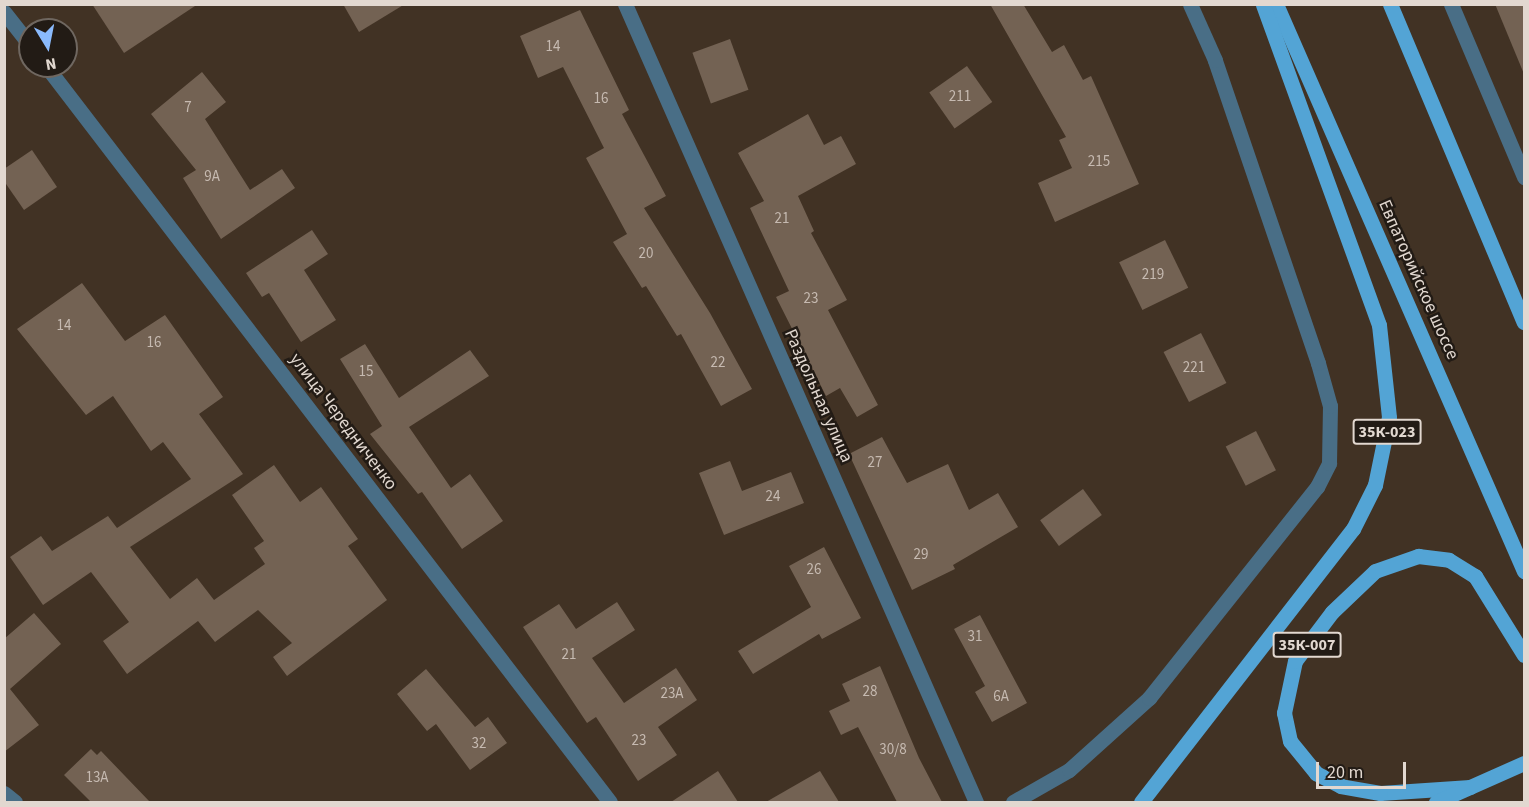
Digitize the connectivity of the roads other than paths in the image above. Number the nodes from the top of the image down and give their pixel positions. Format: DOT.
graph roads {
  1 [pos="625,4"];
  2 [pos="1190,4"];
  3 [pos="1263,4"];
  4 [pos="1276,4"];
  5 [pos="1390,4"];
  6 [pos="1451,4"];
  7 [pos="4,12"];
  8 [pos="18,30"];
  9 [pos="55,78"];
  10 [pos="1524,177"];
  11 [pos="1524,322"];
  12 [pos="1524,571"];
  13 [pos="1524,655"];
  14 [pos="1524,763"];
  15 [pos="1470,787"];
  16 [pos="4,793"];
  17 [pos="15,802"];
  18 [pos="610,802"];
  19 [pos="976,802"];
  20 [pos="1013,802"];
  21 [pos="1142,802"];
  22 [pos="1436,802"];
  1 -- 19 [label="street, Раздольная улица"];
  2 -- 20 [label="street"];
  3 -- 21 [label="main road, 35К-023"];
  4 -- 12 [label="main road, Евпаторийское шоссе"];
  5 -- 11 [label="main road"];
  6 -- 10 [label="street"];
  7 -- 8 [label="street"];
  9 -- 18 [label="street, улица Чередниченко"];
  13 -- 15 [label="main road, 35К-007"];
  14 -- 15 [label="main road"];
  15 -- 22 [label="main road"];
  16 -- 17 [label="street"];
}
